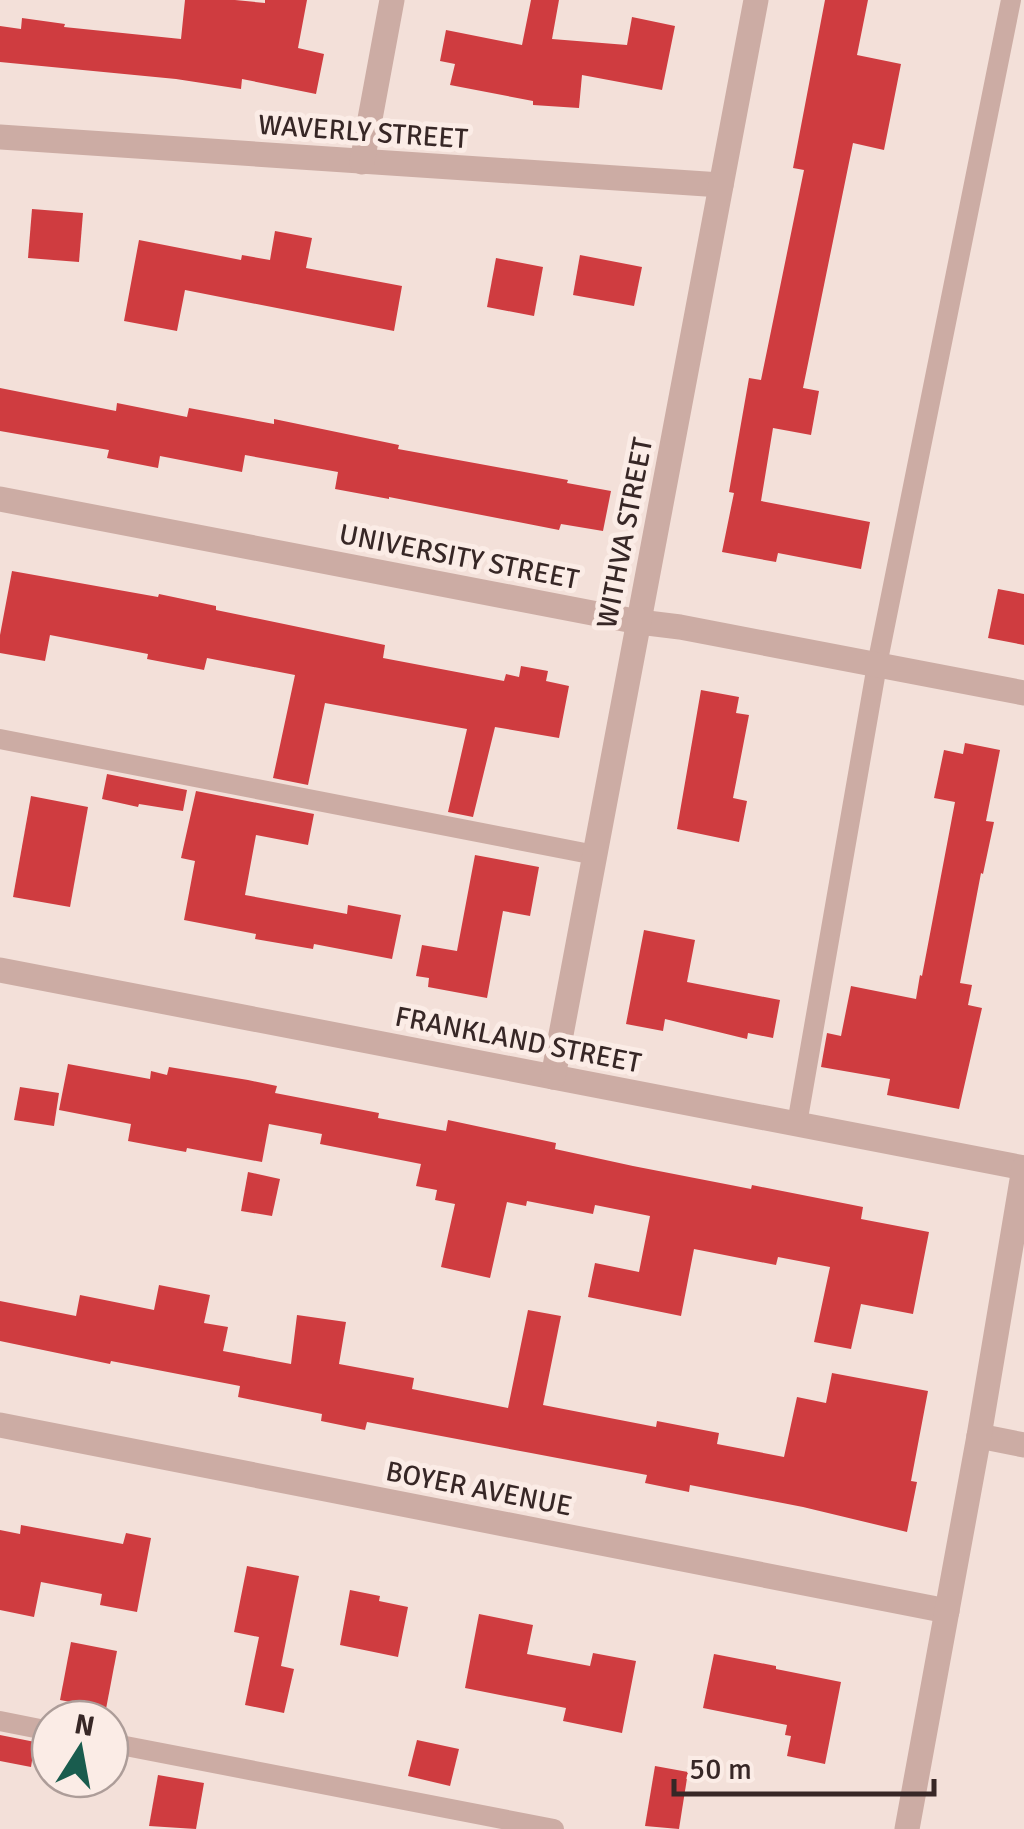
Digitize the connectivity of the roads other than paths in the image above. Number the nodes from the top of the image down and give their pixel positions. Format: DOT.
graph roads {
  1 [pos="392,0"];
  2 [pos="756,0"];
  3 [pos="1011,0"];
  4 [pos="0,138"];
  5 [pos="362,162"];
  6 [pos="721,185"];
  7 [pos="0,498"];
  8 [pos="639,622"];
  9 [pos="877,665"];
  10 [pos="1024,693"];
  11 [pos="0,739"];
  12 [pos="595,854"];
  13 [pos="0,970"];
  14 [pos="554,1077"];
  15 [pos="796,1124"];
  16 [pos="1024,1168"];
  17 [pos="0,1425"];
  18 [pos="979,1436"];
  19 [pos="1024,1445"];
  20 [pos="947,1611"];
  21 [pos="0,1721"];
  22 [pos="30,1727"];
  23 [pos="130,1746"];
  24 [pos="554,1829"];
  25 [pos="907,1829"];
  1 -- 5 [label="street"];
  2 -- 6 [label="street, WITHVA STREET"];
  3 -- 9 [label="lane"];
  4 -- 5 [label="street, WAVERLY STREET"];
  5 -- 6 [label="street, WAVERLY STREET"];
  6 -- 8 [label="street, WITHVA STREET"];
  7 -- 8 [label="street, UNIVERSITY STREET"];
  8 -- 9 [label="street, UNIVERSITY STREET"];
  8 -- 12 [label="street, WITHVA STREET"];
  9 -- 10 [label="street, UNIVERSITY STREET"];
  9 -- 15 [label="lane"];
  11 -- 12 [label="lane"];
  12 -- 14 [label="street, WITHVA STREET"];
  13 -- 14 [label="street, FRANKLAND STREET"];
  14 -- 15 [label="street, FRANKLAND STREET"];
  15 -- 16 [label="street, FRANKLAND STREET"];
  16 -- 18 [label="street"];
  17 -- 20 [label="street, BOYER AVENUE"];
  18 -- 19 [label="street"];
  18 -- 20 [label="street"];
  20 -- 25 [label="street"];
  21 -- 22 [label="lane"];
  23 -- 24 [label="lane"];
}
